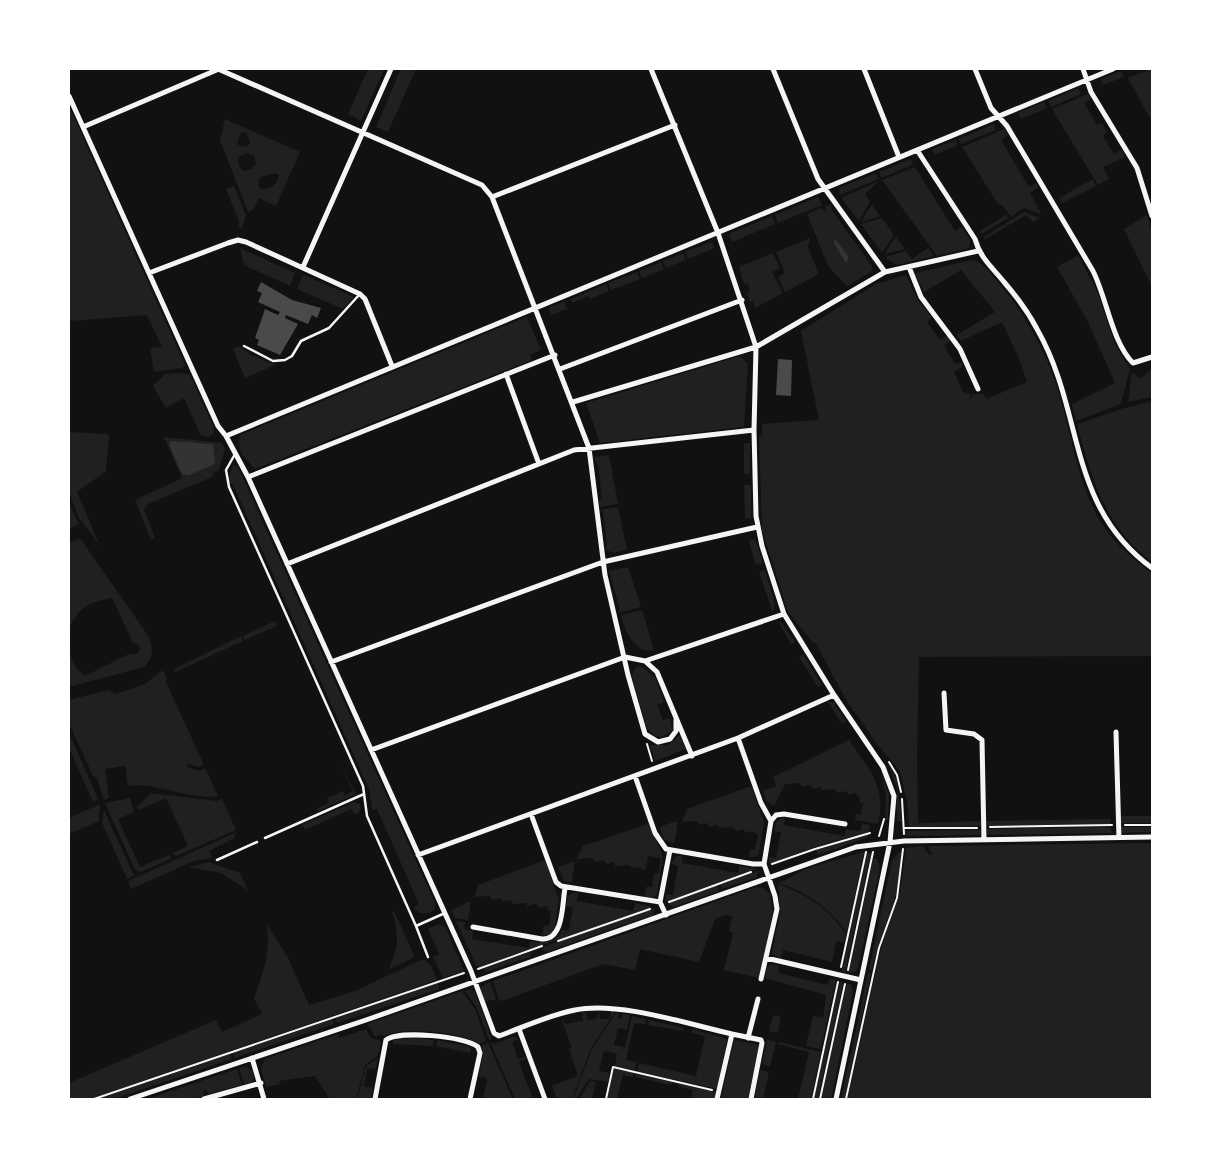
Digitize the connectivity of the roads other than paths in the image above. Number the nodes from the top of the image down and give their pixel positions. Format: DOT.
graph roads {
  1 [pos="219,69"];
  2 [pos="391,69"];
  3 [pos="651,69"];
  4 [pos="773,69"];
  5 [pos="864,69"];
  6 [pos="975,69"];
  7 [pos="1083,69"];
  8 [pos="1112,69"];
  9 [pos="1086,79"];
  10 [pos="69,96"];
  11 [pos="998,116"];
  12 [pos="675,125"];
  13 [pos="83,127"];
  14 [pos="364,131"];
  15 [pos="917,150"];
  16 [pos="899,157"];
  17 [pos="824,188"];
  18 [pos="492,197"];
  19 [pos="1152,216"];
  20 [pos="718,233"];
  21 [pos="978,251"];
  22 [pos="909,266"];
  23 [pos="303,267"];
  24 [pos="885,272"];
  25 [pos="149,273"];
  26 [pos="360,294"];
  27 [pos="742,300"];
  28 [pos="536,307"];
  29 [pos="244,346"];
  30 [pos="756,347"];
  31 [pos="555,355"];
  32 [pos="1152,357"];
  33 [pos="392,366"];
  34 [pos="560,369"];
  35 [pos="506,374"];
  36 [pos="978,389"];
  37 [pos="573,402"];
  38 [pos="754,430"];
  39 [pos="226,436"];
  40 [pos="589,448"];
  41 [pos="235,454"];
  42 [pos="539,464"];
  43 [pos="248,477"];
  44 [pos="757,527"];
  45 [pos="603,562"];
  46 [pos="287,564"];
  47 [pos="1152,568"];
  48 [pos="784,614"];
  49 [pos="624,657"];
  50 [pos="645,661"];
  51 [pos="331,662"];
  52 [pos="944,693"];
  53 [pos="834,695"];
  54 [pos="676,720"];
  55 [pos="1116,732"];
  56 [pos="738,738"];
  57 [pos="370,750"];
  58 [pos="692,756"];
  59 [pos="635,776"];
  60 [pos="364,794"];
  61 [pos="531,814"];
  62 [pos="771,821"];
  63 [pos="845,824"];
  64 [pos="1152,837"];
  65 [pos="265,838"];
  66 [pos="1119,838"];
  67 [pos="984,840"];
  68 [pos="257,842"];
  69 [pos="890,842"];
  70 [pos="670,850"];
  71 [pos="418,855"];
  72 [pos="217,860"];
  73 [pos="764,866"];
  74 [pos="769,877"];
  75 [pos="565,888"];
  76 [pos="660,904"];
  77 [pos="445,914"];
  78 [pos="666,915"];
  79 [pos="416,926"];
  80 [pos="473,927"];
  81 [pos="428,957"];
  82 [pos="766,958"];
  83 [pos="762,979"];
  84 [pos="861,980"];
  85 [pos="474,982"];
  86 [pos="758,999"];
  87 [pos="519,1029"];
  88 [pos="732,1034"];
  89 [pos="748,1038"];
  90 [pos="252,1058"];
  91 [pos="261,1083"];
  92 [pos="130,1099"];
  93 [pos="204,1099"];
  94 [pos="264,1099"];
  95 [pos="375,1099"];
  96 [pos="470,1099"];
  97 [pos="545,1099"];
  98 [pos="717,1099"];
  99 [pos="751,1099"];
  100 [pos="836,1099"];
  1 -- 13 [label="street"];
  1 -- 14 [label="street"];
  2 -- 14 [label="street"];
  3 -- 12 [label="street"];
  4 -- 17 [label="street"];
  5 -- 16 [label="street"];
  6 -- 11 [label="street"];
  7 -- 9 [label="street"];
  8 -- 9 [label="street"];
  9 -- 11 [label="street"];
  9 -- 19 [label="street"];
  10 -- 13 [label="street"];
  11 -- 15 [label="street"];
  11 -- 32 [label="street"];
  12 -- 18 [label="street"];
  12 -- 20 [label="street"];
  13 -- 25 [label="street"];
  14 -- 18 [label="street"];
  14 -- 23 [label="street"];
  15 -- 16 [label="street"];
  15 -- 21 [label="street"];
  16 -- 17 [label="street"];
  17 -- 20 [label="street"];
  17 -- 24 [label="street"];
  18 -- 28 [label="street"];
  20 -- 27 [label="street"];
  20 -- 28 [label="street"];
  21 -- 22 [label="street"];
  21 -- 47 [label="street"];
  22 -- 24 [label="street"];
  22 -- 36 [label="street"];
  23 -- 25 [label="street"];
  23 -- 26 [label="street"];
  24 -- 30 [label="street"];
  25 -- 39 [label="street"];
  26 -- 29 [label="lane"];
  26 -- 33 [label="street"];
  27 -- 30 [label="street"];
  27 -- 34 [label="street"];
  28 -- 31 [label="street"];
  28 -- 33 [label="street"];
  30 -- 37 [label="street"];
  30 -- 38 [label="street"];
  31 -- 34 [label="street"];
  31 -- 35 [label="street"];
  33 -- 39 [label="street"];
  34 -- 37 [label="street"];
  35 -- 42 [label="street"];
  35 -- 43 [label="street"];
  37 -- 40 [label="street"];
  38 -- 40 [label="street"];
  38 -- 44 [label="street"];
  39 -- 41 [label="street"];
  40 -- 42 [label="street"];
  40 -- 45 [label="street"];
  41 -- 43 [label="street"];
  41 -- 60 [label="lane"];
  42 -- 46 [label="street"];
  43 -- 46 [label="street"];
  44 -- 45 [label="street"];
  44 -- 48 [label="street"];
  45 -- 49 [label="street"];
  45 -- 51 [label="street"];
  46 -- 51 [label="street"];
  48 -- 50 [label="street"];
  48 -- 53 [label="street"];
  49 -- 50 [label="street"];
  49 -- 54 [label="street"];
  49 -- 57 [label="street"];
  50 -- 54 [label="street"];
  51 -- 57 [label="street"];
  52 -- 67 [label="street"];
  53 -- 56 [label="street"];
  53 -- 69 [label="street"];
  54 -- 58 [label="street"];
  55 -- 66 [label="street"];
  56 -- 58 [label="street"];
  56 -- 62 [label="street"];
  57 -- 71 [label="street"];
  58 -- 59 [label="street"];
  59 -- 61 [label="street"];
  59 -- 70 [label="street"];
  60 -- 65 [label="lane"];
  60 -- 79 [label="lane"];
  61 -- 71 [label="street"];
  61 -- 75 [label="street"];
  62 -- 63 [label="street"];
  62 -- 73 [label="street"];
  64 -- 66 [label="street"];
  66 -- 67 [label="street"];
  67 -- 69 [label="street"];
  68 -- 72 [label="lane"];
  69 -- 74 [label="street"];
  69 -- 84 [label="street"];
  70 -- 73 [label="street"];
  70 -- 76 [label="street"];
  71 -- 77 [label="street"];
  73 -- 74 [label="street"];
  74 -- 78 [label="street"];
  74 -- 82 [label="street"];
  75 -- 76 [label="street"];
  75 -- 80 [label="street"];
  76 -- 78 [label="street"];
  77 -- 79 [label="lane"];
  77 -- 85 [label="street"];
  78 -- 85 [label="street"];
  79 -- 81 [label="lane"];
  82 -- 83 [label="street"];
  82 -- 84 [label="street"];
  84 -- 100 [label="street"];
  85 -- 87 [label="street"];
  85 -- 90 [label="street"];
  86 -- 89 [label="street"];
  87 -- 88 [label="street"];
  87 -- 97 [label="street"];
  88 -- 89 [label="street"];
  88 -- 98 [label="street"];
  89 -- 99 [label="street"];
  90 -- 91 [label="street"];
  90 -- 92 [label="street"];
  91 -- 93 [label="street"];
  91 -- 94 [label="street"];
  95 -- 96 [label="street"];
}
